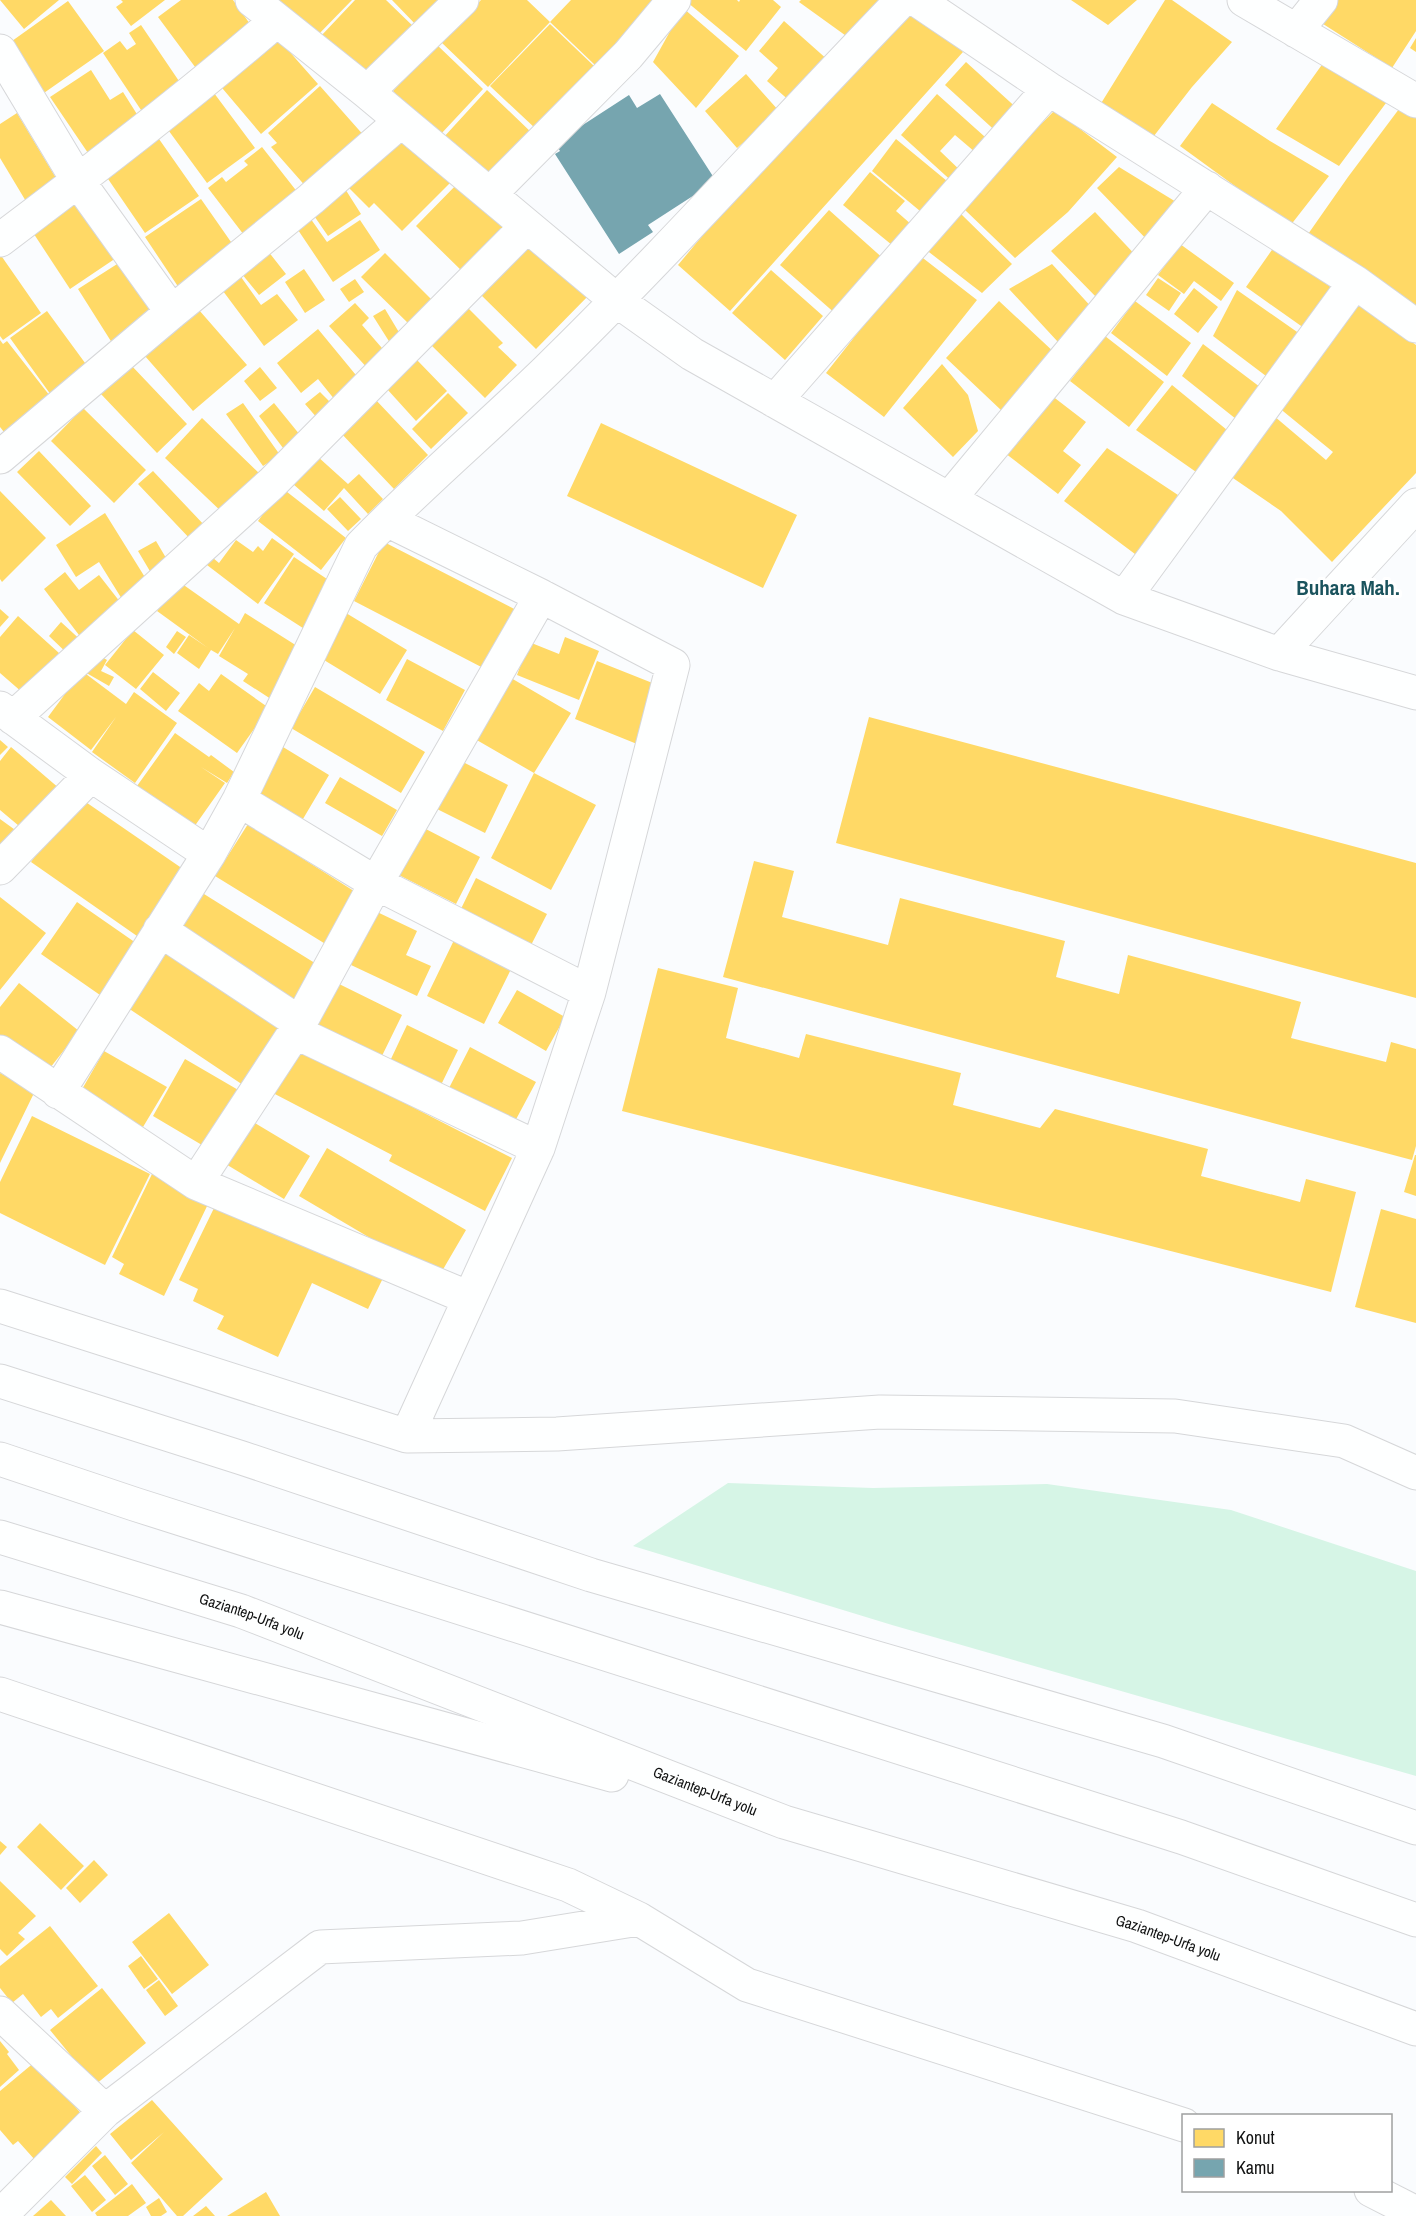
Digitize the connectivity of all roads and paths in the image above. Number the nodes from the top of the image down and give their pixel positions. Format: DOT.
graph roads {
  1 [pos="252,0"];
  2 [pos="462,0"];
  3 [pos="674,0"];
  4 [pos="902,0"];
  5 [pos="917,0"];
  6 [pos="1244,0"];
  7 [pos="1321,0"];
  8 [pos="276,21"];
  9 [pos="1296,31"];
  10 [pos="0,51"];
  11 [pos="1049,89"];
  12 [pos="367,92"];
  13 [pos="1416,101"];
  14 [pos="401,121"];
  15 [pos="78,182"];
  16 [pos="1207,188"];
  17 [pos="490,194"];
  18 [pos="527,226"];
  19 [pos="0,240"];
  20 [pos="1355,282"];
  21 [pos="616,300"];
  22 [pos="172,312"];
  23 [pos="1416,326"];
  24 [pos="775,401"];
  25 [pos="0,457"];
  26 [pos="949,499"];
  27 [pos="1416,505"];
  28 [pos="387,520"];
  29 [pos="541,596"];
  30 [pos="1124,598"];
  31 [pos="1279,654"];
  32 [pos="1416,693"];
  33 [pos="6,713"];
  34 [pos="91,775"];
  35 [pos="238,800"];
  36 [pos="209,854"];
  37 [pos="0,868"];
  38 [pos="376,882"];
  39 [pos="160,930"];
  40 [pos="590,992"];
  41 [pos="298,1027"];
  42 [pos="0,1052"];
  43 [pos="58,1092"];
  44 [pos="538,1148"];
  45 [pos="196,1183"];
  46 [pos="469,1298"];
  47 [pos="0,1306"];
  48 [pos="0,1381"];
  49 [pos="407,1436"];
  50 [pos="0,1459"];
  51 [pos="1416,1473"];
  52 [pos="0,1537"];
  53 [pos="0,1607"];
  54 [pos="0,1694"];
  55 [pos="784,1822"];
  56 [pos="1416,1828"];
  57 [pos="639,1919"];
  58 [pos="1416,1920"];
  59 [pos="0,2013"];
  60 [pos="1416,2029"];
  61 [pos="105,2111"];
  62 [pos="1182,2124"];
  63 [pos="1375,2192"];
  64 [pos="1416,2213"];
  65 [pos="0,2216"];
  1 -- 8 [label="main road"];
  2 -- 12 [label="main road"];
  3 -- 17 [label="main road"];
  4 -- 21 [label="main road"];
  5 -- 11 [label="main road"];
  6 -- 9 [label="main road"];
  7 -- 9 [label="main road"];
  8 -- 12 [label="main road"];
  8 -- 15 [label="main road"];
  9 -- 13 [label="main road"];
  10 -- 15 [label="main road"];
  11 -- 16 [label="main road"];
  11 -- 24 [label="main road"];
  12 -- 14 [label="main road"];
  14 -- 17 [label="main road"];
  14 -- 22 [label="main road"];
  15 -- 19 [label="main road"];
  15 -- 22 [label="main road"];
  16 -- 20 [label="main road"];
  16 -- 26 [label="main road"];
  17 -- 18 [label="main road"];
  18 -- 21 [label="main road"];
  18 -- 33 [label="main road"];
  20 -- 23 [label="main road"];
  20 -- 30 [label="main road"];
  21 -- 24 [label="main road"];
  21 -- 28 [label="main road"];
  22 -- 25 [label="main road"];
  24 -- 26 [label="main road"];
  26 -- 30 [label="main road"];
  27 -- 31 [label="main road"];
  28 -- 29 [label="main road"];
  28 -- 35 [label="main road"];
  29 -- 38 [label="main road"];
  29 -- 40 [label="main road"];
  30 -- 31 [label="main road"];
  31 -- 32 [label="main road"];
  33 -- 34 [label="main road"];
  34 -- 36 [label="main road"];
  34 -- 37 [label="main road"];
  35 -- 36 [label="main road"];
  35 -- 38 [label="main road"];
  36 -- 39 [label="main road"];
  38 -- 40 [label="main road"];
  38 -- 41 [label="main road"];
  39 -- 41 [label="main road"];
  39 -- 43 [label="main road"];
  40 -- 44 [label="main road"];
  41 -- 44 [label="main road"];
  41 -- 45 [label="main road"];
  42 -- 43 [label="main road"];
  43 -- 45 [label="main road"];
  44 -- 46 [label="main road"];
  45 -- 46 [label="main road"];
  46 -- 49 [label="main road"];
  47 -- 49 [label="main road"];
  48 -- 56 [label="main road"];
  49 -- 51 [label="main road"];
  50 -- 58 [label="main road"];
  52 -- 55 [label="main road, Gaziantep-Urfa yolu"];
  53 -- 55 [label="main road"];
  54 -- 57 [label="main road"];
  55 -- 60 [label="main road, Gaziantep-Urfa yolu"];
  57 -- 61 [label="main road"];
  57 -- 62 [label="main road"];
  59 -- 61 [label="main road"];
  61 -- 65 [label="main road"];
  63 -- 64 [label="main road"];
}
